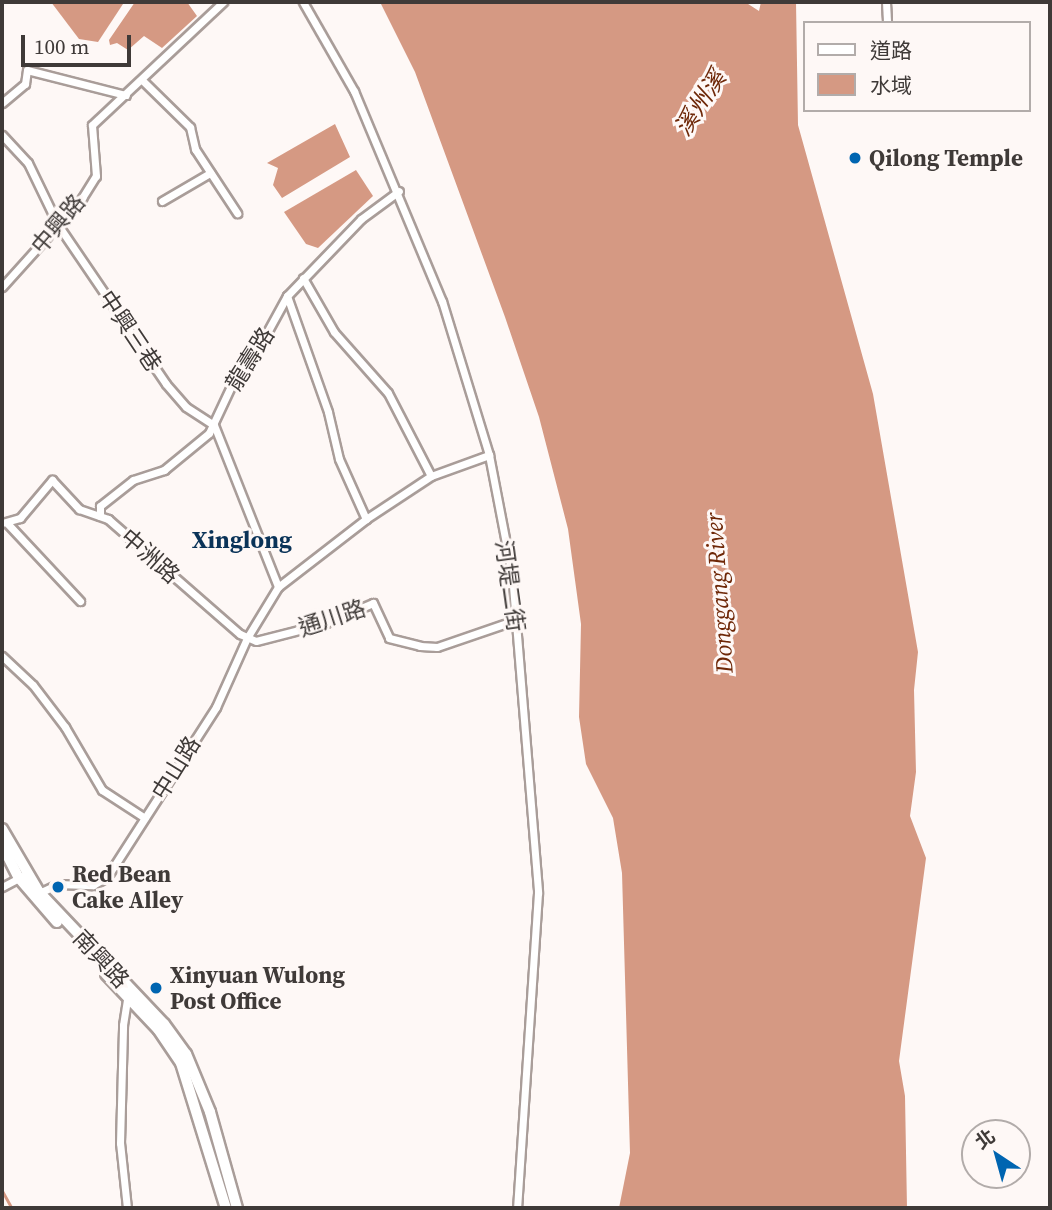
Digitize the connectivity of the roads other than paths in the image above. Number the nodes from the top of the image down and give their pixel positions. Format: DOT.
graph roads {
  1 [pos="223,2"];
  2 [pos="303,2"];
  3 [pos="886,2"];
  4 [pos="887,21"];
  5 [pos="143,82"];
  6 [pos="125,95"];
  7 [pos="2,103"];
  8 [pos="2,135"];
  9 [pos="210,173"];
  10 [pos="398,191"];
  11 [pos="162,201"];
  12 [pos="237,213"];
  13 [pos="58,225"];
  14 [pos="303,278"];
  15 [pos="2,287"];
  16 [pos="287,296"];
  17 [pos="214,425"];
  18 [pos="489,456"];
  19 [pos="431,476"];
  20 [pos="100,516"];
  21 [pos="366,519"];
  22 [pos="4,523"];
  23 [pos="278,587"];
  24 [pos="80,601"];
  25 [pos="516,620"];
  26 [pos="247,638"];
  27 [pos="2,656"];
  28 [pos="145,818"];
  29 [pos="2,829"];
  30 [pos="2,845"];
  31 [pos="23,876"];
  32 [pos="2,887"];
  33 [pos="37,894"];
  34 [pos="128,994"];
  35 [pos="127,1208"];
  36 [pos="226,1208"];
  37 [pos="237,1208"];
  38 [pos="517,1208"];
  1 -- 5 [label="street, 中興路"];
  2 -- 10 [label="street, 河堤二街"];
  3 -- 4 [label="street"];
  5 -- 6 [label="street, 中興路"];
  5 -- 9 [label="street"];
  6 -- 7 [label="street"];
  6 -- 13 [label="street, 中興路"];
  8 -- 13 [label="street, 中興三巷"];
  9 -- 11 [label="street"];
  9 -- 12 [label="street"];
  10 -- 14 [label="street, 龍壽路"];
  10 -- 18 [label="street, 河堤二街"];
  13 -- 15 [label="street, 中興路"];
  13 -- 17 [label="street, 中興三巷"];
  14 -- 16 [label="street, 龍壽路"];
  14 -- 19 [label="street"];
  16 -- 17 [label="street, 龍壽路"];
  16 -- 21 [label="street"];
  17 -- 20 [label="street, 龍壽路"];
  17 -- 23 [label="street"];
  18 -- 19 [label="street, 中山路"];
  18 -- 25 [label="street, 河堤二街"];
  19 -- 21 [label="street, 中山路"];
  20 -- 22 [label="street, 中洲路"];
  20 -- 26 [label="street, 中洲路"];
  21 -- 23 [label="street, 中山路"];
  22 -- 24 [label="street"];
  23 -- 26 [label="street, 中山路"];
  25 -- 26 [label="street, 通川路"];
  25 -- 38 [label="street, 河堤二街"];
  26 -- 28 [label="street, 中山路"];
  27 -- 28 [label="street"];
  28 -- 33 [label="street, 中山路"];
  29 -- 31 [label="main road, 南興路"];
  30 -- 31 [label="main road, 南興路"];
  31 -- 32 [label="street"];
  31 -- 33 [label="main road, 南興路"];
  33 -- 34 [label="main road, 南興路"];
  34 -- 35 [label="street"];
  34 -- 36 [label="main road, 南興路"];
  34 -- 37 [label="main road, 南興路"];
}
